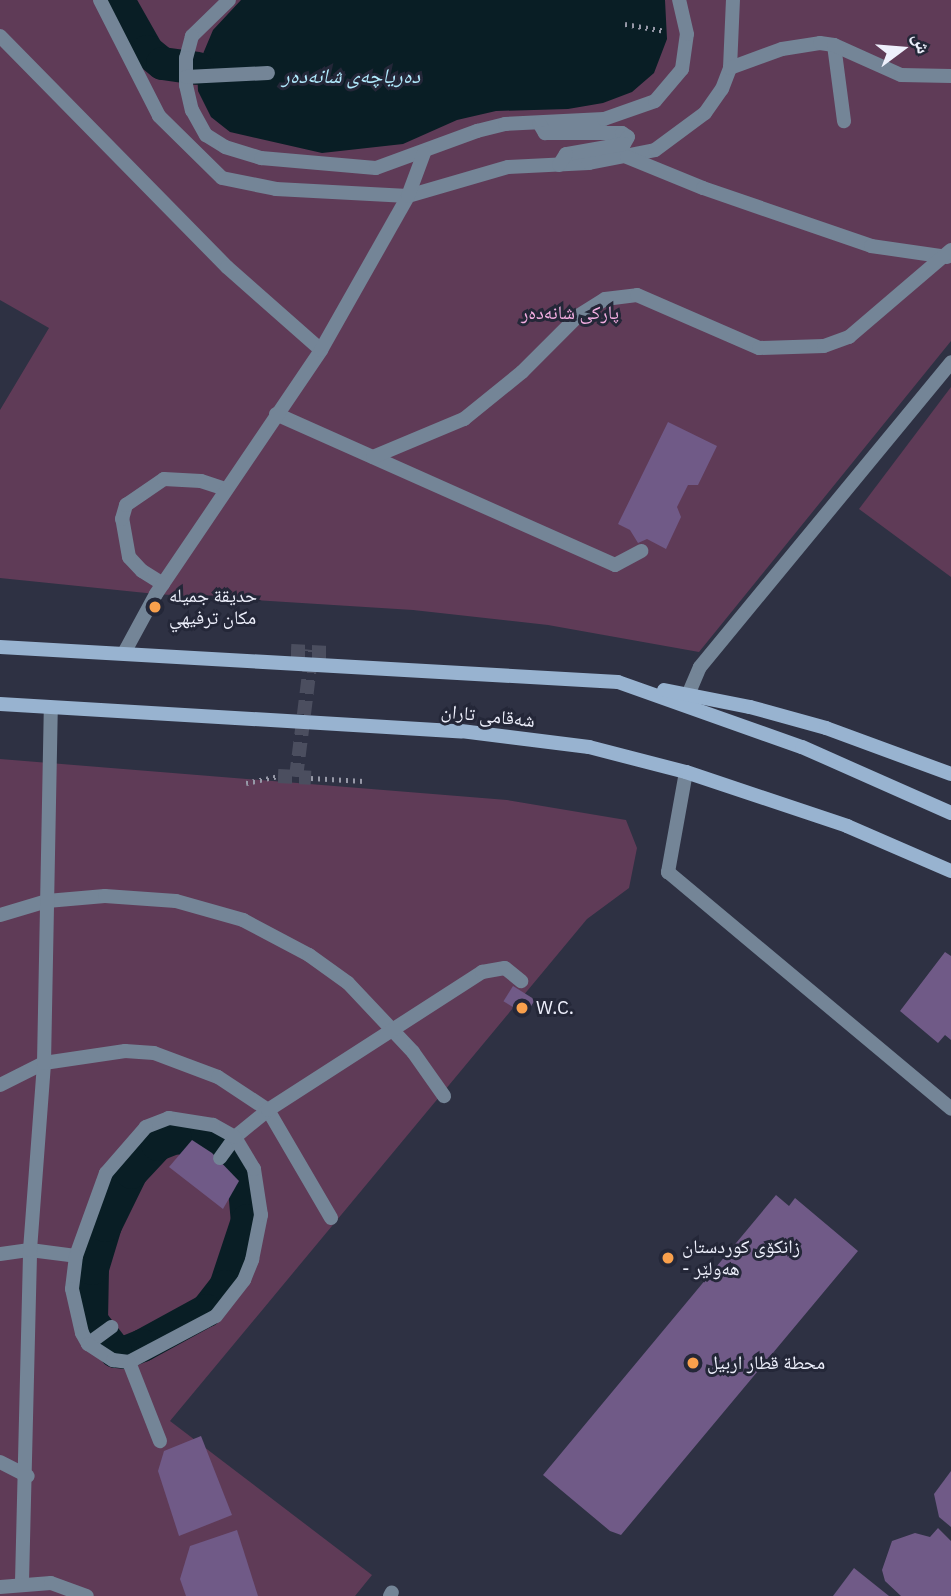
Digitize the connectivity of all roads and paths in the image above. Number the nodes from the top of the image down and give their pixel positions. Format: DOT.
graph roads {
  1 [pos="100,0"];
  2 [pos="229,0"];
  3 [pos="679,0"];
  4 [pos="692,0"];
  5 [pos="733,0"];
  6 [pos="625,24"];
  7 [pos="687,34"];
  8 [pos="0,36"];
  9 [pos="834,45"];
  10 [pos="730,68"];
  11 [pos="268,73"];
  12 [pos="951,76"];
  13 [pos="186,81"];
  14 [pos="844,121"];
  15 [pos="539,123"];
  16 [pos="424,153"];
  17 [pos="627,157"];
  18 [pos="559,165"];
  19 [pos="408,195"];
  20 [pos="949,253"];
  21 [pos="321,350"];
  22 [pos="951,362"];
  23 [pos="276,414"];
  24 [pos="373,457"];
  25 [pos="226,489"];
  26 [pos="641,551"];
  27 [pos="163,584"];
  28 [pos="0,647"];
  29 [pos="124,653"];
  30 [pos="618,682"];
  31 [pos="688,695"];
  32 [pos="0,704"];
  33 [pos="51,708"];
  34 [pos="686,772"];
  35 [pos="951,774"];
  36 [pos="278,776"];
  37 [pos="311,778"];
  38 [pos="364,781"];
  39 [pos="246,783"];
  40 [pos="951,813"];
  41 [pos="951,871"];
  42 [pos="47,901"];
  43 [pos="0,915"];
  44 [pos="521,981"];
  45 [pos="391,1034"];
  46 [pos="44,1063"];
  47 [pos="0,1084"];
  48 [pos="444,1097"];
  49 [pos="951,1109"];
  50 [pos="268,1110"];
  51 [pos="232,1140"];
  52 [pos="221,1157"];
  53 [pos="331,1218"];
  54 [pos="30,1250"];
  55 [pos="0,1254"];
  56 [pos="76,1256"];
  57 [pos="109,1329"];
  58 [pos="89,1343"];
  59 [pos="129,1362"];
  60 [pos="160,1441"];
  61 [pos="0,1462"];
  62 [pos="28,1476"];
  63 [pos="22,1582"];
  64 [pos="0,1587"];
  65 [pos="87,1596"];
  1 -- 19 [label="street"];
  2 -- 13 [label="street"];
  3 -- 7 [label="street"];
  4 -- 7 [label="street"];
  5 -- 10 [label="street"];
  6 -- 7 [label="path"];
  7 -- 15 [label="street"];
  8 -- 21 [label="street"];
  9 -- 10 [label="street"];
  9 -- 12 [label="street"];
  9 -- 14 [label="street"];
  10 -- 17 [label="street"];
  11 -- 13 [label="street"];
  13 -- 16 [label="street"];
  15 -- 16 [label="street"];
  15 -- 18 [label="street"];
  16 -- 19 [label="street"];
  17 -- 18 [label="street"];
  17 -- 20 [label="street"];
  18 -- 19 [label="street"];
  19 -- 21 [label="street"];
  20 -- 24 [label="street"];
  21 -- 23 [label="street"];
  22 -- 31 [label="street"];
  23 -- 24 [label="street"];
  23 -- 25 [label="street"];
  24 -- 26 [label="street"];
  25 -- 27 [label="street"];
  25 -- 27 [label="street"];
  27 -- 29 [label="street"];
  28 -- 29 [label="main road"];
  29 -- 30 [label="main road"];
  30 -- 31 [label="main road"];
  30 -- 40 [label="main road"];
  31 -- 35 [label="main road"];
  32 -- 33 [label="main road, شەقامی تاران"];
  33 -- 34 [label="main road, شەقامی تاران"];
  33 -- 42 [label="street"];
  34 -- 41 [label="main road, شەقامی تاران"];
  34 -- 49 [label="street"];
  36 -- 39 [label="path"];
  37 -- 38 [label="path"];
  42 -- 43 [label="street"];
  42 -- 45 [label="street"];
  42 -- 46 [label="street"];
  44 -- 45 [label="street"];
  45 -- 48 [label="street"];
  45 -- 50 [label="street"];
  46 -- 47 [label="street"];
  46 -- 50 [label="street"];
  46 -- 54 [label="street"];
  50 -- 51 [label="street"];
  50 -- 53 [label="street"];
  51 -- 52 [label="street"];
  51 -- 56 [label="street"];
  51 -- 59 [label="street"];
  54 -- 55 [label="street"];
  54 -- 56 [label="street"];
  54 -- 62 [label="street"];
  56 -- 58 [label="street"];
  57 -- 58 [label="street"];
  58 -- 59 [label="street"];
  59 -- 60 [label="street"];
  61 -- 62 [label="street"];
  62 -- 63 [label="street"];
  63 -- 64 [label="street"];
  63 -- 65 [label="street"];
}
